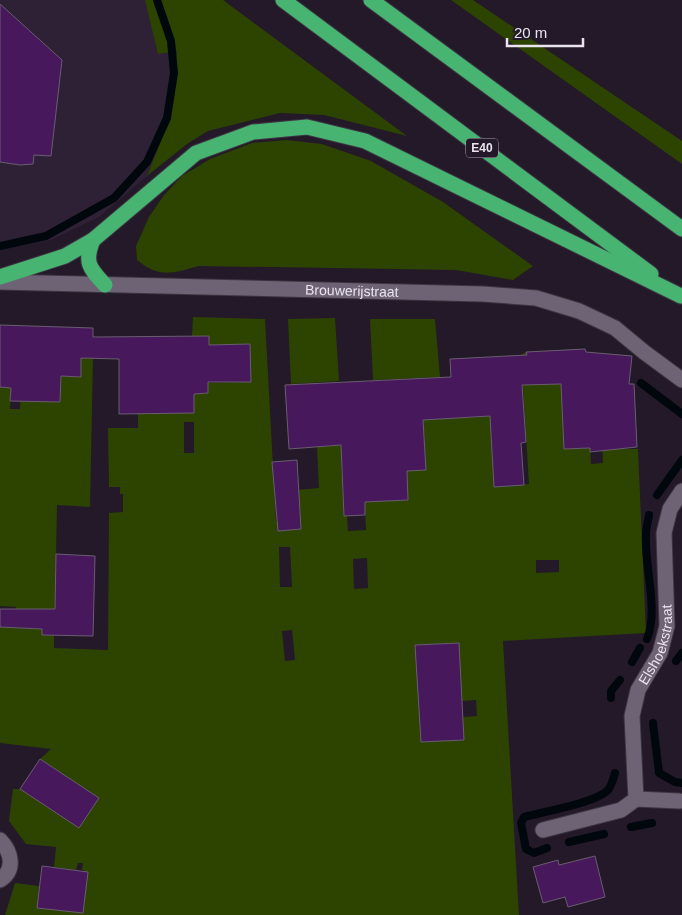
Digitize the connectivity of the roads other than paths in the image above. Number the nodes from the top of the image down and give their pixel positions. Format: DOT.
graph roads {
  1 [pos="283,0"];
  2 [pos="371,0"];
  3 [pos="682,229"];
  4 [pos="93,240"];
  5 [pos="0,277"];
  6 [pos="0,282"];
  7 [pos="105,284"];
  8 [pos="682,297"];
  9 [pos="682,380"];
  10 [pos="682,491"];
  11 [pos="636,799"];
  12 [pos="679,801"];
  13 [pos="543,830"];
  14 [pos="0,840"];
  15 [pos="0,880"];
  1 -- 8 [label="highway, E40"];
  2 -- 3 [label="highway"];
  4 -- 5 [label="highway"];
  4 -- 7 [label="highway"];
  4 -- 8 [label="highway"];
  6 -- 7 [label="street, Brouwerijstraat"];
  7 -- 9 [label="street, Brouwerijstraat"];
  10 -- 11 [label="street, Elshoekstraat"];
  11 -- 12 [label="street"];
  11 -- 13 [label="street"];
  14 -- 15 [label="street"];
}
